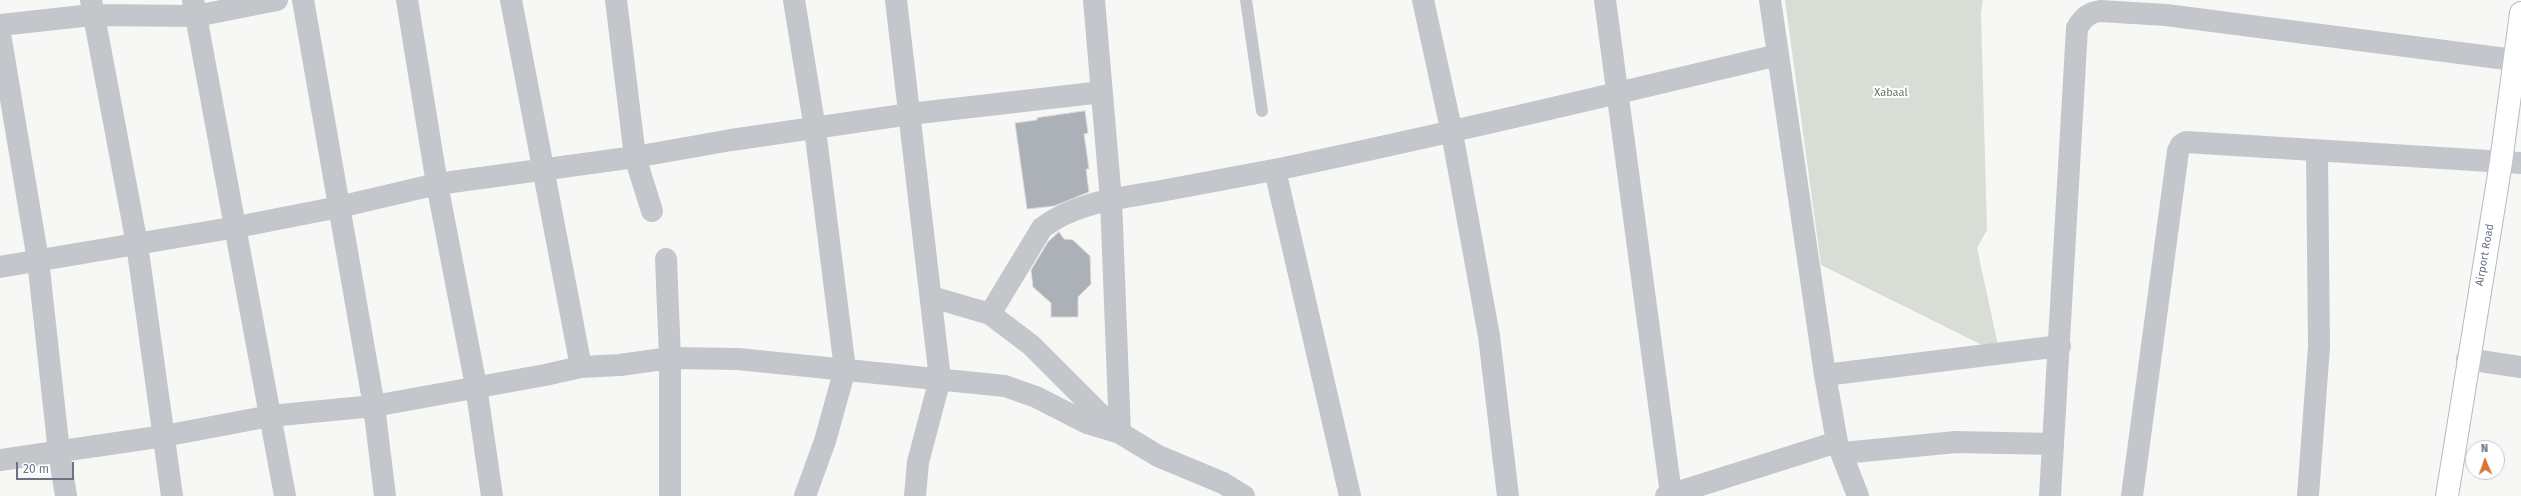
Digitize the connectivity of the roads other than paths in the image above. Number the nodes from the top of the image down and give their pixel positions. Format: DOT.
graph roads {
  1 [pos="277,0"];
  2 [pos="303,0"];
  3 [pos="407,0"];
  4 [pos="512,0"];
  5 [pos="616,0"];
  6 [pos="794,0"];
  7 [pos="896,0"];
  8 [pos="1094,0"];
  9 [pos="1246,0"];
  10 [pos="1423,0"];
  11 [pos="1605,0"];
  12 [pos="1770,0"];
  13 [pos="92,7"];
  14 [pos="195,8"];
  15 [pos="2167,8"];
  16 [pos="2521,13"];
  17 [pos="0,25"];
  18 [pos="0,34"];
  19 [pos="1778,55"];
  20 [pos="2514,60"];
  21 [pos="1102,92"];
  22 [pos="1617,93"];
  23 [pos="1262,111"];
  24 [pos="910,114"];
  25 [pos="815,129"];
  26 [pos="1452,133"];
  27 [pos="2317,150"];
  28 [pos="635,158"];
  29 [pos="2511,163"];
  30 [pos="544,169"];
  31 [pos="1275,170"];
  32 [pos="437,184"];
  33 [pos="1111,200"];
  34 [pos="339,207"];
  35 [pos="652,211"];
  36 [pos="236,227"];
  37 [pos="137,244"];
  38 [pos="666,259"];
  39 [pos="38,260"];
  40 [pos="0,267"];
  41 [pos="932,297"];
  42 [pos="990,314"];
  43 [pos="2060,346"];
  44 [pos="670,358"];
  45 [pos="2468,359"];
  46 [pos="581,367"];
  47 [pos="2521,367"];
  48 [pos="845,369"];
  49 [pos="1825,375"];
  50 [pos="940,379"];
  51 [pos="476,386"];
  52 [pos="374,406"];
  53 [pos="270,416"];
  54 [pos="1120,433"];
  55 [pos="164,436"];
  56 [pos="2052,444"];
  57 [pos="1840,448"];
  58 [pos="59,452"];
  59 [pos="0,460"];
  60 [pos="1220,490"];
  61 [pos="1699,492"];
  62 [pos="1669,495"];
  63 [pos="66,496"];
  64 [pos="172,496"];
  65 [pos="285,496"];
  66 [pos="385,496"];
  67 [pos="492,496"];
  68 [pos="670,496"];
  69 [pos="805,496"];
  70 [pos="915,496"];
  71 [pos="1244,496"];
  72 [pos="1350,496"];
  73 [pos="1508,496"];
  74 [pos="1858,496"];
  75 [pos="2050,496"];
  76 [pos="2132,496"];
  77 [pos="2308,496"];
  78 [pos="2447,496"];
  1 -- 14 [label="street"];
  2 -- 34 [label="street"];
  3 -- 32 [label="street"];
  4 -- 30 [label="street"];
  5 -- 28 [label="street"];
  6 -- 25 [label="street"];
  7 -- 24 [label="street"];
  8 -- 21 [label="street"];
  9 -- 23 [label="lane"];
  10 -- 26 [label="street"];
  11 -- 22 [label="street"];
  12 -- 19 [label="street"];
  13 -- 14 [label="street"];
  13 -- 17 [label="street"];
  13 -- 37 [label="street"];
  14 -- 36 [label="street"];
  15 -- 20 [label="street"];
  15 -- 43 [label="street"];
  16 -- 20 [label="main road, Airport Road"];
  18 -- 39 [label="street"];
  19 -- 22 [label="street"];
  19 -- 49 [label="street"];
  20 -- 29 [label="main road, Airport Road"];
  21 -- 24 [label="street"];
  21 -- 33 [label="street"];
  22 -- 26 [label="street"];
  22 -- 62 [label="street"];
  24 -- 25 [label="street"];
  24 -- 41 [label="street"];
  25 -- 28 [label="street"];
  25 -- 48 [label="street"];
  26 -- 31 [label="street"];
  26 -- 73 [label="street"];
  27 -- 29 [label="street"];
  27 -- 76 [label="street"];
  27 -- 77 [label="street"];
  28 -- 30 [label="street"];
  28 -- 35 [label="street"];
  29 -- 45 [label="main road, Airport Road"];
  30 -- 32 [label="street"];
  30 -- 46 [label="street"];
  31 -- 33 [label="street"];
  31 -- 72 [label="street"];
  32 -- 34 [label="street"];
  32 -- 51 [label="street"];
  33 -- 42 [label="street"];
  33 -- 54 [label="street"];
  34 -- 36 [label="street"];
  34 -- 52 [label="street"];
  36 -- 37 [label="street"];
  36 -- 53 [label="street"];
  37 -- 39 [label="street"];
  37 -- 55 [label="street"];
  38 -- 44 [label="street"];
  39 -- 40 [label="street"];
  39 -- 58 [label="street"];
  41 -- 42 [label="street"];
  41 -- 50 [label="street"];
  42 -- 54 [label="street"];
  43 -- 49 [label="street"];
  43 -- 56 [label="street"];
  44 -- 46 [label="street"];
  44 -- 48 [label="street"];
  44 -- 68 [label="street"];
  45 -- 47 [label="street"];
  45 -- 78 [label="main road, Airport Road"];
  46 -- 51 [label="street"];
  48 -- 50 [label="street"];
  48 -- 69 [label="street"];
  49 -- 57 [label="street"];
  50 -- 54 [label="street"];
  50 -- 70 [label="street"];
  51 -- 52 [label="street"];
  51 -- 67 [label="street"];
  52 -- 53 [label="street"];
  52 -- 66 [label="street"];
  53 -- 55 [label="street"];
  53 -- 65 [label="street"];
  54 -- 60 [label="street"];
  55 -- 58 [label="street"];
  55 -- 64 [label="street"];
  56 -- 57 [label="street"];
  56 -- 75 [label="street"];
  57 -- 61 [label="street"];
  57 -- 74 [label="street"];
  58 -- 59 [label="street"];
  58 -- 63 [label="street"];
  60 -- 71 [label="street"];
  61 -- 62 [label="street"];
}
